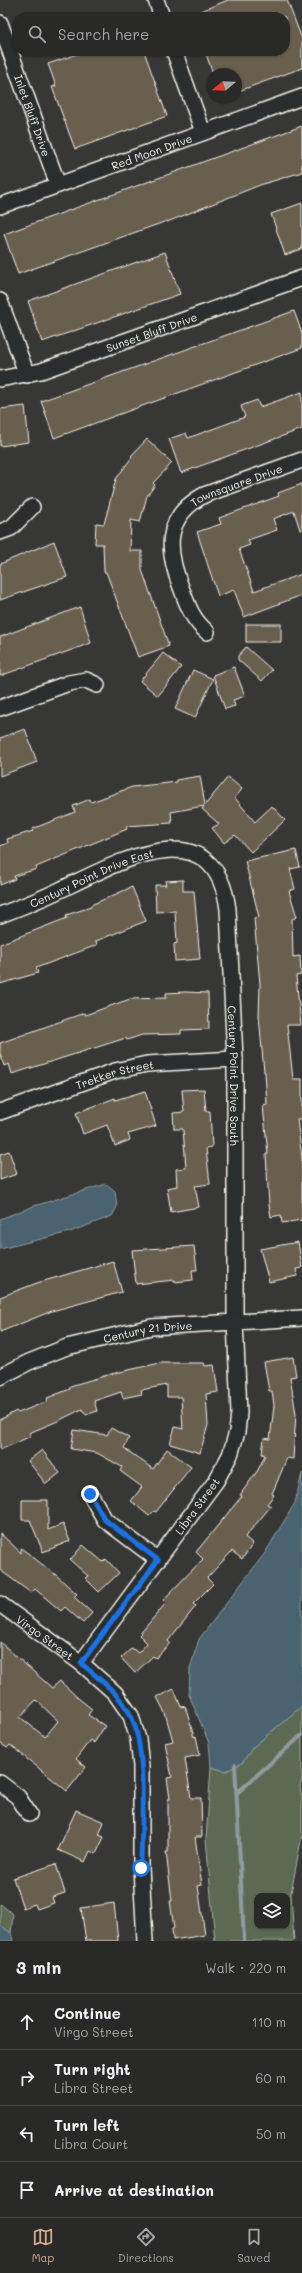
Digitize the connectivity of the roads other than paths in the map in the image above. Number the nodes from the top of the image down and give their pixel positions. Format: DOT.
graph roads {
  1 [pos="156,0"];
  2 [pos="160,12"];
  3 [pos="0,23"];
  4 [pos="176,56"];
  5 [pos="302,97"];
  6 [pos="203,132"];
  7 [pos="58,185"];
  8 [pos="0,206"];
  9 [pos="302,278"];
  10 [pos="0,301"];
  11 [pos="27,375"];
  12 [pos="0,379"];
  13 [pos="302,460"];
  14 [pos="32,507"];
  15 [pos="0,532"];
  16 [pos="207,632"];
  17 [pos="97,685"];
  18 [pos="0,708"];
  19 [pos="185,851"];
  20 [pos="0,915"];
  21 [pos="235,1059"];
  22 [pos="0,1112"];
  23 [pos="302,1318"];
  24 [pos="235,1321"];
  25 [pos="0,1377"];
  26 [pos="90,1494"];
  27 [pos="158,1560"];
  28 [pos="0,1604"];
  29 [pos="81,1663"];
  30 [pos="0,1784"];
  31 [pos="29,1814"];
  32 [pos="145,1941"];
  1 -- 2 [label="street"];
  3 -- 7 [label="street, Inlet Bluff Drive"];
  4 -- 6 [label="street"];
  5 -- 6 [label="street, Red Moon Drive"];
  6 -- 7 [label="street, Red Moon Drive"];
  7 -- 8 [label="street, Red Moon Drive"];
  9 -- 11 [label="street, Sunset Bluff Drive"];
  10 -- 11 [label="street"];
  11 -- 12 [label="street, Sunset Bluff Drive"];
  13 -- 16 [label="street, Townsquare Drive"];
  14 -- 15 [label="street"];
  17 -- 18 [label="street"];
  19 -- 20 [label="street, Century Point Drive East"];
  19 -- 21 [label="street, Century Point Drive South"];
  21 -- 22 [label="street, Trekker Street"];
  21 -- 24 [label="street, Century Point Drive South"];
  23 -- 24 [label="street, Century 21 Drive"];
  24 -- 25 [label="street, Century 21 Drive"];
  24 -- 27 [label="street, Libra Street"];
  26 -- 27 [label="street"];
  27 -- 29 [label="street, Libra Street"];
  28 -- 29 [label="street, Virgo Street"];
  29 -- 32 [label="street, Virgo Street"];
  30 -- 31 [label="street"];
}
